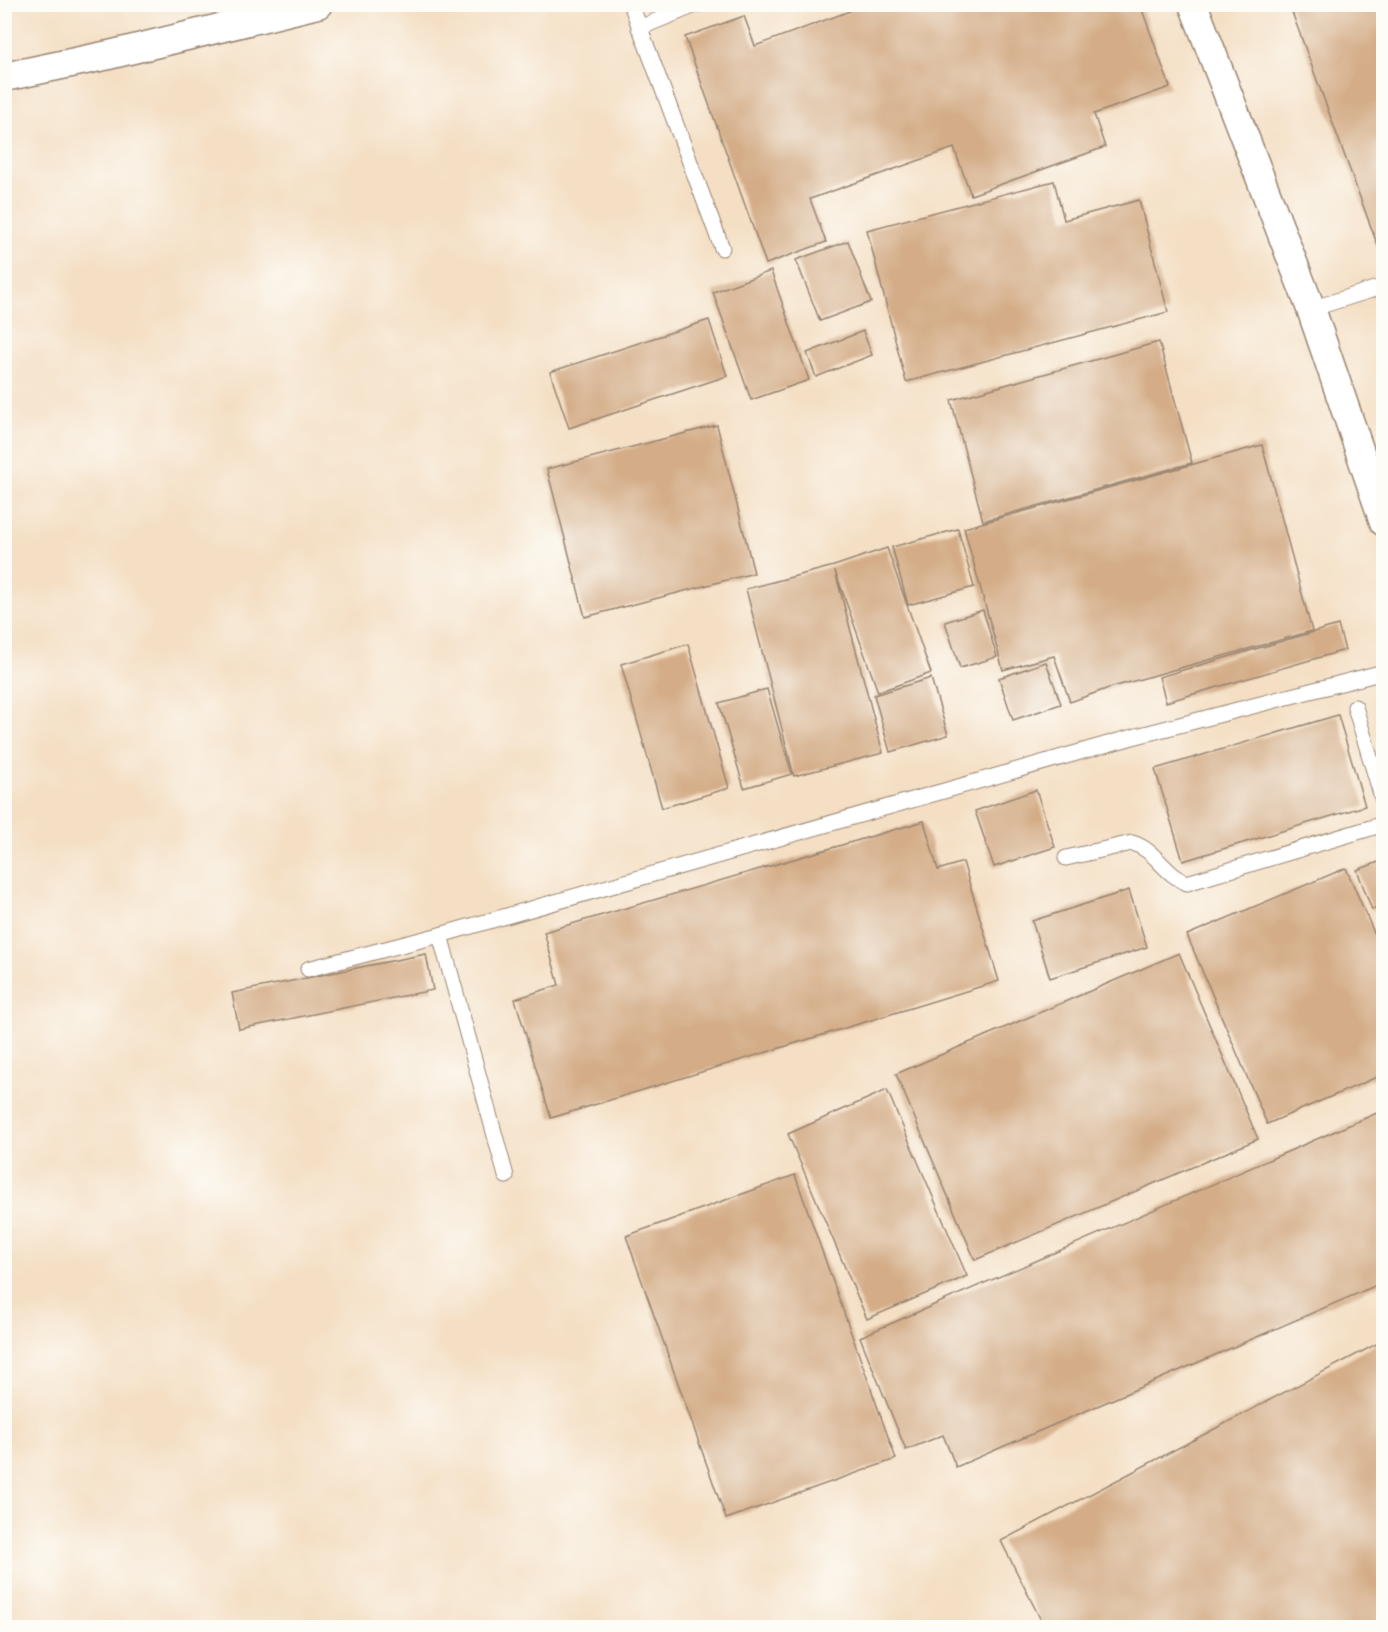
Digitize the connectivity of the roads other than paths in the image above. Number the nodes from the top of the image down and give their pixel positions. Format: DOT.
graph roads {
  1 [pos="631,4"];
  2 [pos="698,4"];
  3 [pos="1193,4"];
  4 [pos="308,6"];
  5 [pos="639,28"];
  6 [pos="4,77"];
  7 [pos="722,248"];
  8 [pos="1383,286"];
  9 [pos="1311,309"];
  10 [pos="1376,478"];
  11 [pos="1383,522"];
  12 [pos="1383,672"];
  13 [pos="1355,707"];
  14 [pos="1383,804"];
  15 [pos="1383,824"];
  16 [pos="1066,858"];
  17 [pos="440,935"];
  18 [pos="308,969"];
  19 [pos="506,1176"];
  1 -- 5 [label="lane"];
  2 -- 5 [label="lane"];
  3 -- 9 [label="street"];
  4 -- 6 [label="street"];
  5 -- 7 [label="lane"];
  8 -- 9 [label="lane"];
  9 -- 10 [label="street"];
  10 -- 11 [label="street"];
  12 -- 17 [label="lane"];
  13 -- 14 [label="lane"];
  15 -- 16 [label="lane"];
  17 -- 18 [label="lane"];
  17 -- 19 [label="lane"];
}
